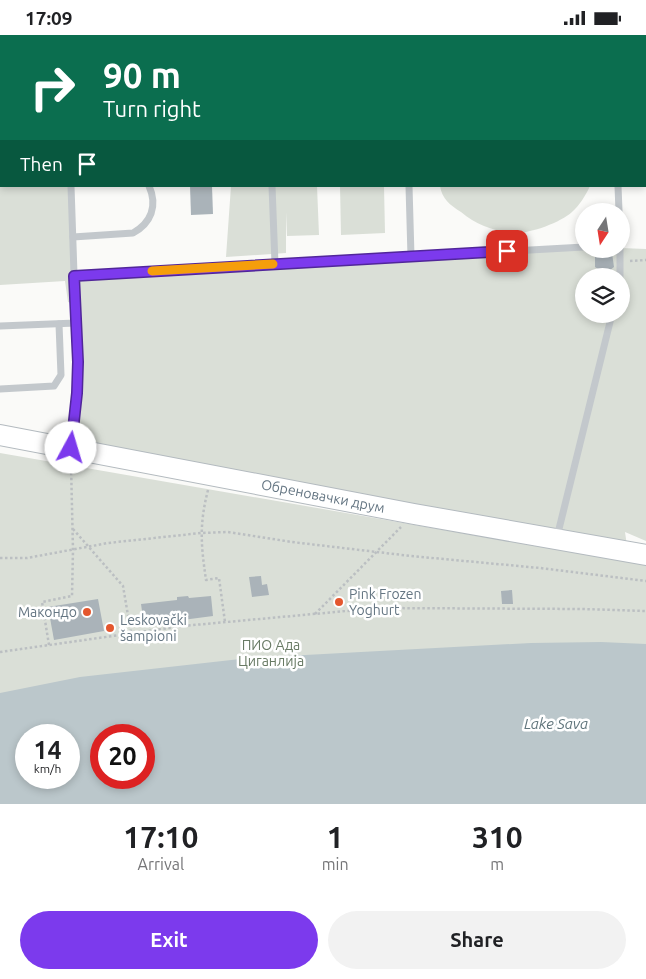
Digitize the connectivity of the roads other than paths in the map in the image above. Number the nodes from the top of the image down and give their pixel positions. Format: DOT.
graph roads {
  1 [pos="71,187"];
  2 [pos="149,187"];
  3 [pos="272,187"];
  4 [pos="409,187"];
  5 [pos="618,187"];
  6 [pos="619,203"];
  7 [pos="73,237"];
  8 [pos="575,247"];
  9 [pos="412,256"];
  10 [pos="275,264"];
  11 [pos="74,276"];
  12 [pos="76,323"];
  13 [pos="610,323"];
  14 [pos="59,324"];
  15 [pos="0,326"];
  16 [pos="0,389"];
  17 [pos="0,435"];
  18 [pos="71,448"];
  19 [pos="557,540"];
  20 [pos="646,555"];
  1 -- 7 [label="lane"];
  2 -- 7 [label="lane"];
  3 -- 10 [label="lane"];
  4 -- 9 [label="lane"];
  5 -- 6 [label="lane"];
  7 -- 11 [label="lane"];
  8 -- 9 [label="lane"];
  9 -- 10 [label="lane"];
  10 -- 11 [label="lane"];
  11 -- 12 [label="lane"];
  12 -- 14 [label="lane"];
  12 -- 18 [label="lane"];
  13 -- 19 [label="lane"];
  14 -- 15 [label="lane"];
  14 -- 16 [label="lane"];
  17 -- 18 [label="street, Обреновачки друм"];
  18 -- 19 [label="street, Обреновачки друм"];
  19 -- 20 [label="street, Обреновачки друм"];
}
